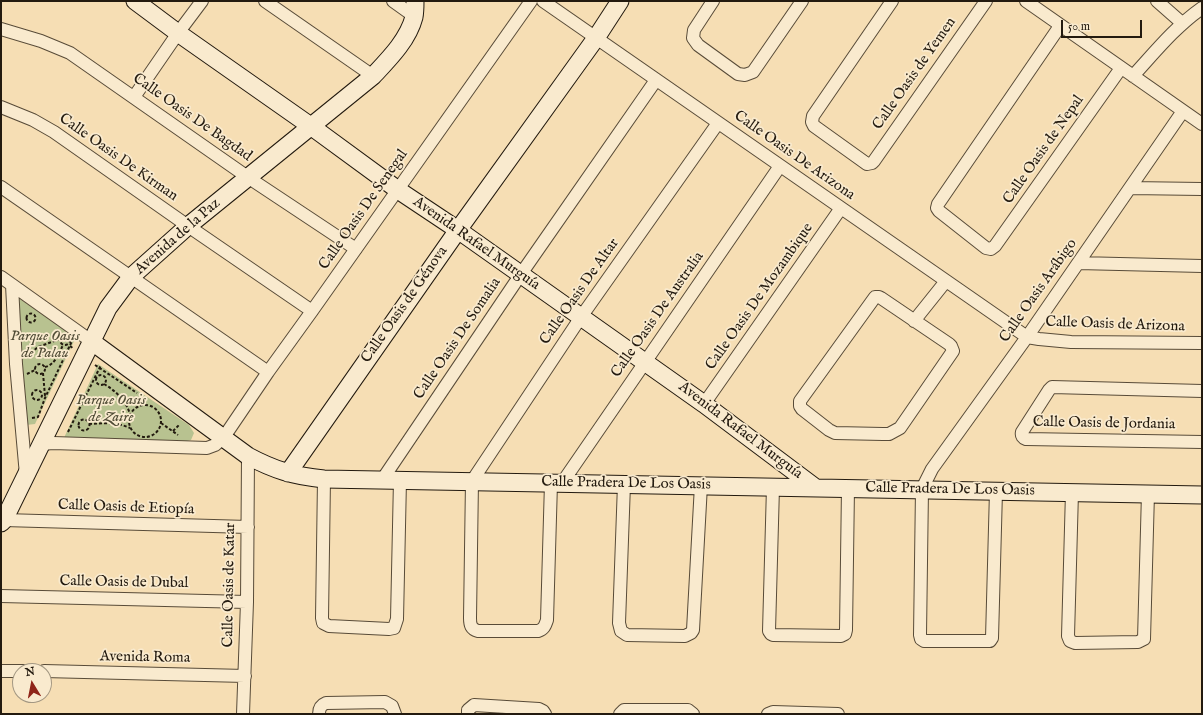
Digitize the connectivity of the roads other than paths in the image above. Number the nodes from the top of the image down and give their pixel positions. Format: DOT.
graph roads {
  1 [pos="135,1"];
  2 [pos="202,1"];
  3 [pos="264,1"];
  4 [pos="393,1"];
  5 [pos="531,1"];
  6 [pos="543,1"];
  7 [pos="620,1"];
  8 [pos="713,1"];
  9 [pos="802,1"];
  10 [pos="892,1"];
  11 [pos="986,1"];
  12 [pos="1026,1"];
  13 [pos="1157,1"];
  14 [pos="414,8"];
  15 [pos="1202,8"];
  16 [pos="1182,23"];
  17 [pos="1060,26"];
  18 [pos="1,29"];
  19 [pos="178,33"];
  20 [pos="596,38"];
  21 [pos="1121,68"];
  22 [pos="373,76"];
  23 [pos="1133,76"];
  24 [pos="656,80"];
  25 [pos="134,97"];
  26 [pos="1,107"];
  27 [pos="1183,111"];
  28 [pos="718,123"];
  29 [pos="1202,124"];
  30 [pos="312,127"];
  31 [pos="780,166"];
  32 [pos="249,178"];
  33 [pos="1,187"];
  34 [pos="1130,188"];
  35 [pos="1202,189"];
  36 [pos="398,190"];
  37 [pos="841,208"];
  38 [pos="188,226"];
  39 [pos="458,230"];
  40 [pos="356,249"];
  41 [pos="1078,263"];
  42 [pos="1202,266"];
  43 [pos="521,274"];
  44 [pos="1,278"];
  45 [pos="130,278"];
  46 [pos="946,281"];
  47 [pos="12,285"];
  48 [pos="312,311"];
  49 [pos="581,318"];
  50 [pos="914,321"];
  51 [pos="1027,337"];
  52 [pos="91,341"];
  53 [pos="1202,344"];
  54 [pos="645,362"];
  55 [pos="268,372"];
  56 [pos="1202,391"];
  57 [pos="704,404"];
  58 [pos="224,437"];
  59 [pos="1202,442"];
  60 [pos="42,444"];
  61 [pos="248,456"];
  62 [pos="288,473"];
  63 [pos="26,476"];
  64 [pos="324,479"];
  65 [pos="382,480"];
  66 [pos="400,480"];
  67 [pos="472,481"];
  68 [pos="557,483"];
  69 [pos="624,484"];
  70 [pos="701,485"];
  71 [pos="773,487"];
  72 [pos="816,488"];
  73 [pos="848,488"];
  74 [pos="922,489"];
  75 [pos="996,491"];
  76 [pos="1072,492"];
  77 [pos="1148,493"];
  78 [pos="1202,494"];
  79 [pos="3,522"];
  80 [pos="248,527"];
  81 [pos="1,596"];
  82 [pos="247,602"];
  83 [pos="1,670"];
  84 [pos="12,670"];
  85 [pos="52,671"];
  86 [pos="245,676"];
  87 [pos="243,714"];
  88 [pos="319,714"];
  89 [pos="395,714"];
  90 [pos="468,714"];
  91 [pos="545,714"];
  92 [pos="620,714"];
  93 [pos="693,714"];
  94 [pos="768,714"];
  95 [pos="838,714"];
  1 -- 19 [label="street, Avenida Rafael Murguía"];
  2 -- 19 [label="street"];
  3 -- 22 [label="street"];
  4 -- 14 [label="street"];
  5 -- 36 [label="street, Calle Oasis De Senegal"];
  6 -- 20 [label="street, Calle Oasis De Arizona"];
  7 -- 20 [label="street, Calle Oasis de Génova"];
  8 -- 9 [label="street"];
  10 -- 11 [label="street, Calle Oasis de Yemen"];
  12 -- 17 [label="street"];
  13 -- 16 [label="street"];
  14 -- 22 [label="street, Avenida de la Paz"];
  15 -- 16 [label="street"];
  16 -- 23 [label="street"];
  17 -- 21 [label="street"];
  17 -- 21 [label="street, Calle Oasis de Nepal"];
  18 -- 25 [label="street, Calle Oasis De Bagdad"];
  19 -- 25 [label="street"];
  19 -- 30 [label="street, Avenida Rafael Murguía"];
  20 -- 24 [label="street, Calle Oasis De Arizona"];
  20 -- 39 [label="street, Calle Oasis de Génova"];
  21 -- 23 [label="street"];
  22 -- 30 [label="street, Avenida de la Paz"];
  23 -- 27 [label="street"];
  24 -- 28 [label="street, Calle Oasis De Arizona"];
  24 -- 43 [label="street, Calle Oasis De Somalia"];
  25 -- 32 [label="street, Calle Oasis De Bagdad"];
  26 -- 38 [label="street, Calle Oasis De Kirman"];
  27 -- 29 [label="street"];
  27 -- 34 [label="street, Calle Oasis Arábigo"];
  28 -- 31 [label="street, Calle Oasis De Arizona"];
  28 -- 49 [label="street, Calle Oasis De Altar"];
  30 -- 32 [label="street, Avenida de la Paz"];
  30 -- 36 [label="street, Avenida Rafael Murguía"];
  31 -- 37 [label="street, Calle Oasis De Arizona"];
  31 -- 54 [label="street, Calle Oasis De Australia"];
  32 -- 38 [label="street, Avenida de la Paz"];
  32 -- 40 [label="street, Calle Oasis De Bagdad"];
  33 -- 45 [label="street"];
  34 -- 35 [label="street"];
  34 -- 41 [label="street, Calle Oasis Arábigo"];
  36 -- 39 [label="street, Avenida Rafael Murguía"];
  36 -- 40 [label="street, Calle Oasis De Senegal"];
  37 -- 46 [label="street, Calle Oasis De Arizona"];
  37 -- 57 [label="street, Calle Oasis De Mozambique"];
  38 -- 45 [label="street, Avenida de la Paz"];
  38 -- 48 [label="street, Calle Oasis De Kirman"];
  39 -- 43 [label="street, Avenida Rafael Murguía"];
  39 -- 62 [label="street, Calle Oasis de Génova"];
  40 -- 48 [label="street, Calle Oasis De Senegal"];
  41 -- 42 [label="street"];
  41 -- 51 [label="street, Calle Oasis Arábigo"];
  43 -- 49 [label="street, Avenida Rafael Murguía"];
  43 -- 65 [label="street, Calle Oasis De Somalia"];
  44 -- 47 [label="street"];
  45 -- 52 [label="street, Avenida de la Paz"];
  45 -- 55 [label="street"];
  46 -- 50 [label="street"];
  46 -- 51 [label="street, Calle Oasis De Arizona"];
  47 -- 52 [label="street"];
  47 -- 63 [label="street"];
  48 -- 55 [label="street, Calle Oasis De Senegal"];
  49 -- 54 [label="street, Avenida Rafael Murguía"];
  49 -- 67 [label="street, Calle Oasis De Altar"];
  50 -- 50 [label="street"];
  51 -- 53 [label="street, Calle Oasis de Arizona"];
  51 -- 74 [label="street, Calle Oasis Arábigo"];
  52 -- 58 [label="street, Calle Pradera De Los Oasis"];
  52 -- 60 [label="street, Avenida de la Paz"];
  54 -- 57 [label="street, Avenida Rafael Murguía"];
  54 -- 68 [label="street, Calle Oasis De Australia"];
  55 -- 58 [label="street, Calle Oasis De Senegal"];
  56 -- 59 [label="street, Calle Oasis de Jordania"];
  57 -- 72 [label="street, Avenida Rafael Murguía"];
  58 -- 60 [label="street"];
  58 -- 61 [label="street, Calle Pradera De Los Oasis"];
  60 -- 63 [label="street, Avenida de la Paz"];
  61 -- 62 [label="street, Calle Pradera De Los Oasis"];
  61 -- 80 [label="street, Calle Oasis de Katar"];
  62 -- 64 [label="street, Calle Pradera De Los Oasis"];
  63 -- 79 [label="street, Avenida de la Paz"];
  64 -- 65 [label="street, Calle Pradera De Los Oasis"];
  64 -- 66 [label="street"];
  65 -- 66 [label="street, Calle Pradera De Los Oasis"];
  66 -- 67 [label="street, Calle Pradera De Los Oasis"];
  67 -- 68 [label="street, Calle Pradera De Los Oasis"];
  67 -- 68 [label="street"];
  68 -- 69 [label="street, Calle Pradera De Los Oasis"];
  69 -- 70 [label="street, Calle Pradera De Los Oasis"];
  69 -- 70 [label="street"];
  70 -- 71 [label="street, Calle Pradera De Los Oasis"];
  71 -- 72 [label="street, Calle Pradera De Los Oasis"];
  71 -- 73 [label="street"];
  72 -- 73 [label="street, Calle Pradera De Los Oasis"];
  73 -- 74 [label="street, Calle Pradera De Los Oasis"];
  74 -- 75 [label="street, Calle Pradera De Los Oasis"];
  74 -- 75 [label="street"];
  75 -- 76 [label="street, Calle Pradera De Los Oasis"];
  76 -- 77 [label="street, Calle Pradera De Los Oasis"];
  76 -- 77 [label="street"];
  77 -- 78 [label="street, Calle Pradera De Los Oasis"];
  79 -- 80 [label="street, Calle Oasis de Etiopía"];
  80 -- 82 [label="street, Calle Oasis de Katar"];
  81 -- 82 [label="street, Calle Oasis de Dubal"];
  82 -- 86 [label="street, Calle Oasis de Katar"];
  83 -- 84 [label="street"];
  85 -- 86 [label="street, Avenida Roma"];
  86 -- 87 [label="street, Calle Oasis de Katar"];
  88 -- 89 [label="street"];
  90 -- 91 [label="street"];
  92 -- 93 [label="street"];
  94 -- 95 [label="street"];
}
